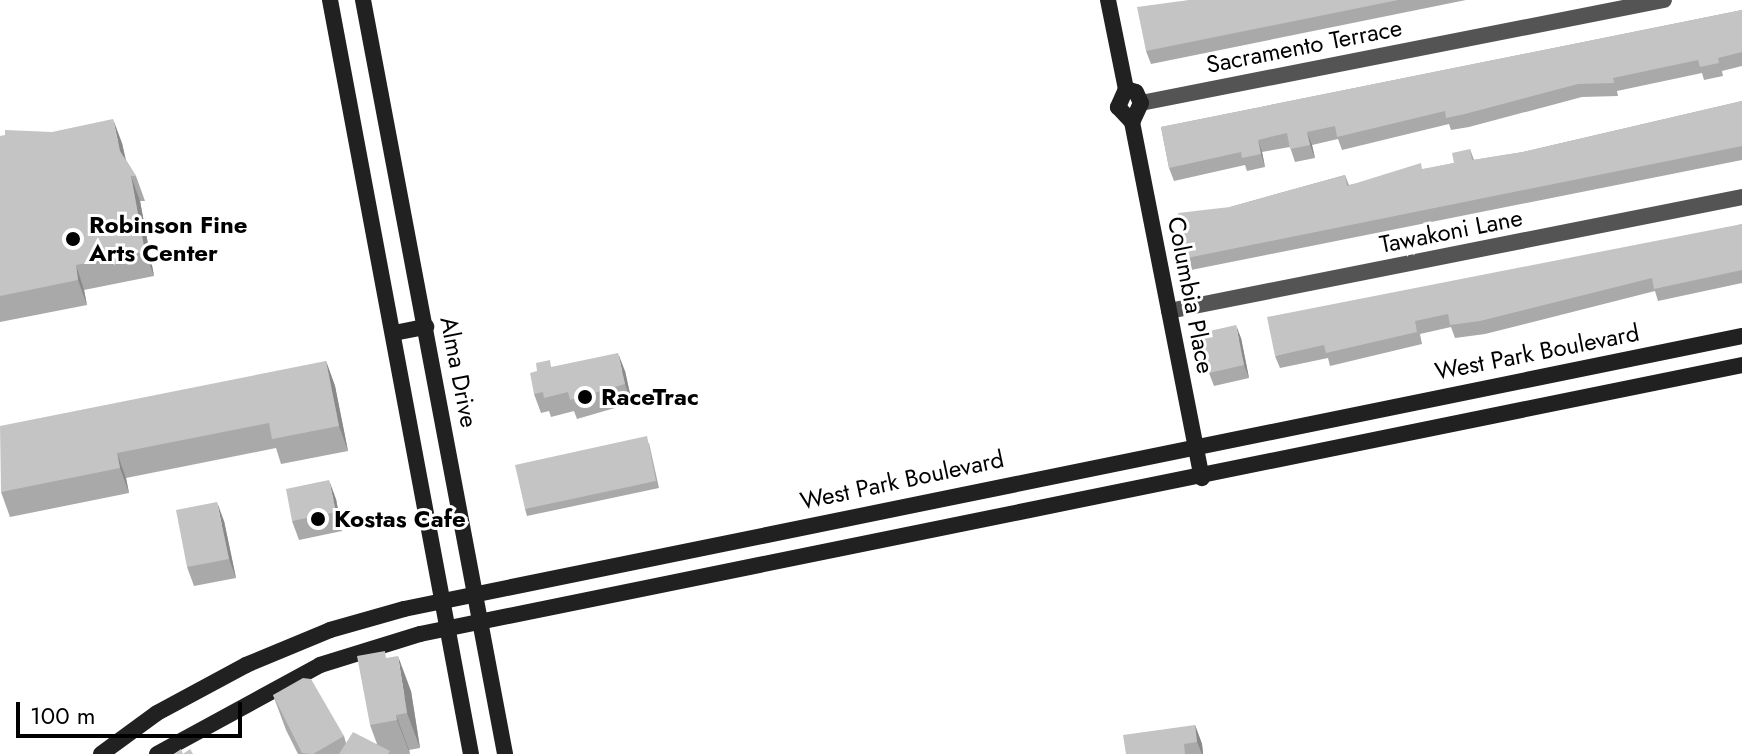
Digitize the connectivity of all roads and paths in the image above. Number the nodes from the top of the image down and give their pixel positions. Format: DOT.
graph roads {
  1 [pos="330,0"];
  2 [pos="363,0"];
  3 [pos="1108,0"];
  4 [pos="1664,0"];
  5 [pos="1126,89"];
  6 [pos="1141,103"];
  7 [pos="1132,122"];
  8 [pos="1742,197"];
  9 [pos="1169,311"];
  10 [pos="426,327"];
  11 [pos="394,333"];
  12 [pos="1742,336"];
  13 [pos="1742,365"];
  14 [pos="1196,445"];
  15 [pos="1202,478"];
  16 [pos="478,594"];
  17 [pos="443,601"];
  18 [pos="481,623"];
  19 [pos="449,629"];
  20 [pos="101,754"];
  21 [pos="157,754"];
  22 [pos="471,754"];
  23 [pos="505,754"];
  1 -- 11 [label="main road"];
  2 -- 10 [label="main road, Alma Drive"];
  3 -- 5 [label="main road, Columbia Place"];
  4 -- 6 [label="street, Sacramento Terrace"];
  5 -- 6 [label="main road"];
  5 -- 7 [label="main road, Columbia Place"];
  6 -- 7 [label="main road"];
  7 -- 9 [label="main road, Columbia Place"];
  8 -- 9 [label="street, Tawakoni Lane"];
  9 -- 14 [label="main road, Columbia Place"];
  10 -- 11 [label="main road"];
  10 -- 16 [label="main road, Alma Drive"];
  11 -- 17 [label="main road"];
  12 -- 14 [label="main road, West Park Boulevard"];
  13 -- 15 [label="main road"];
  14 -- 15 [label="main road, Columbia Place"];
  14 -- 16 [label="main road, West Park Boulevard"];
  15 -- 18 [label="main road"];
  16 -- 17 [label="main road, West Park Boulevard"];
  16 -- 18 [label="main road, Alma Drive"];
  17 -- 19 [label="main road"];
  17 -- 20 [label="main road, West Park Boulevard"];
  18 -- 19 [label="main road"];
  18 -- 23 [label="main road, Alma Drive"];
  19 -- 21 [label="main road"];
  19 -- 22 [label="main road"];
}
